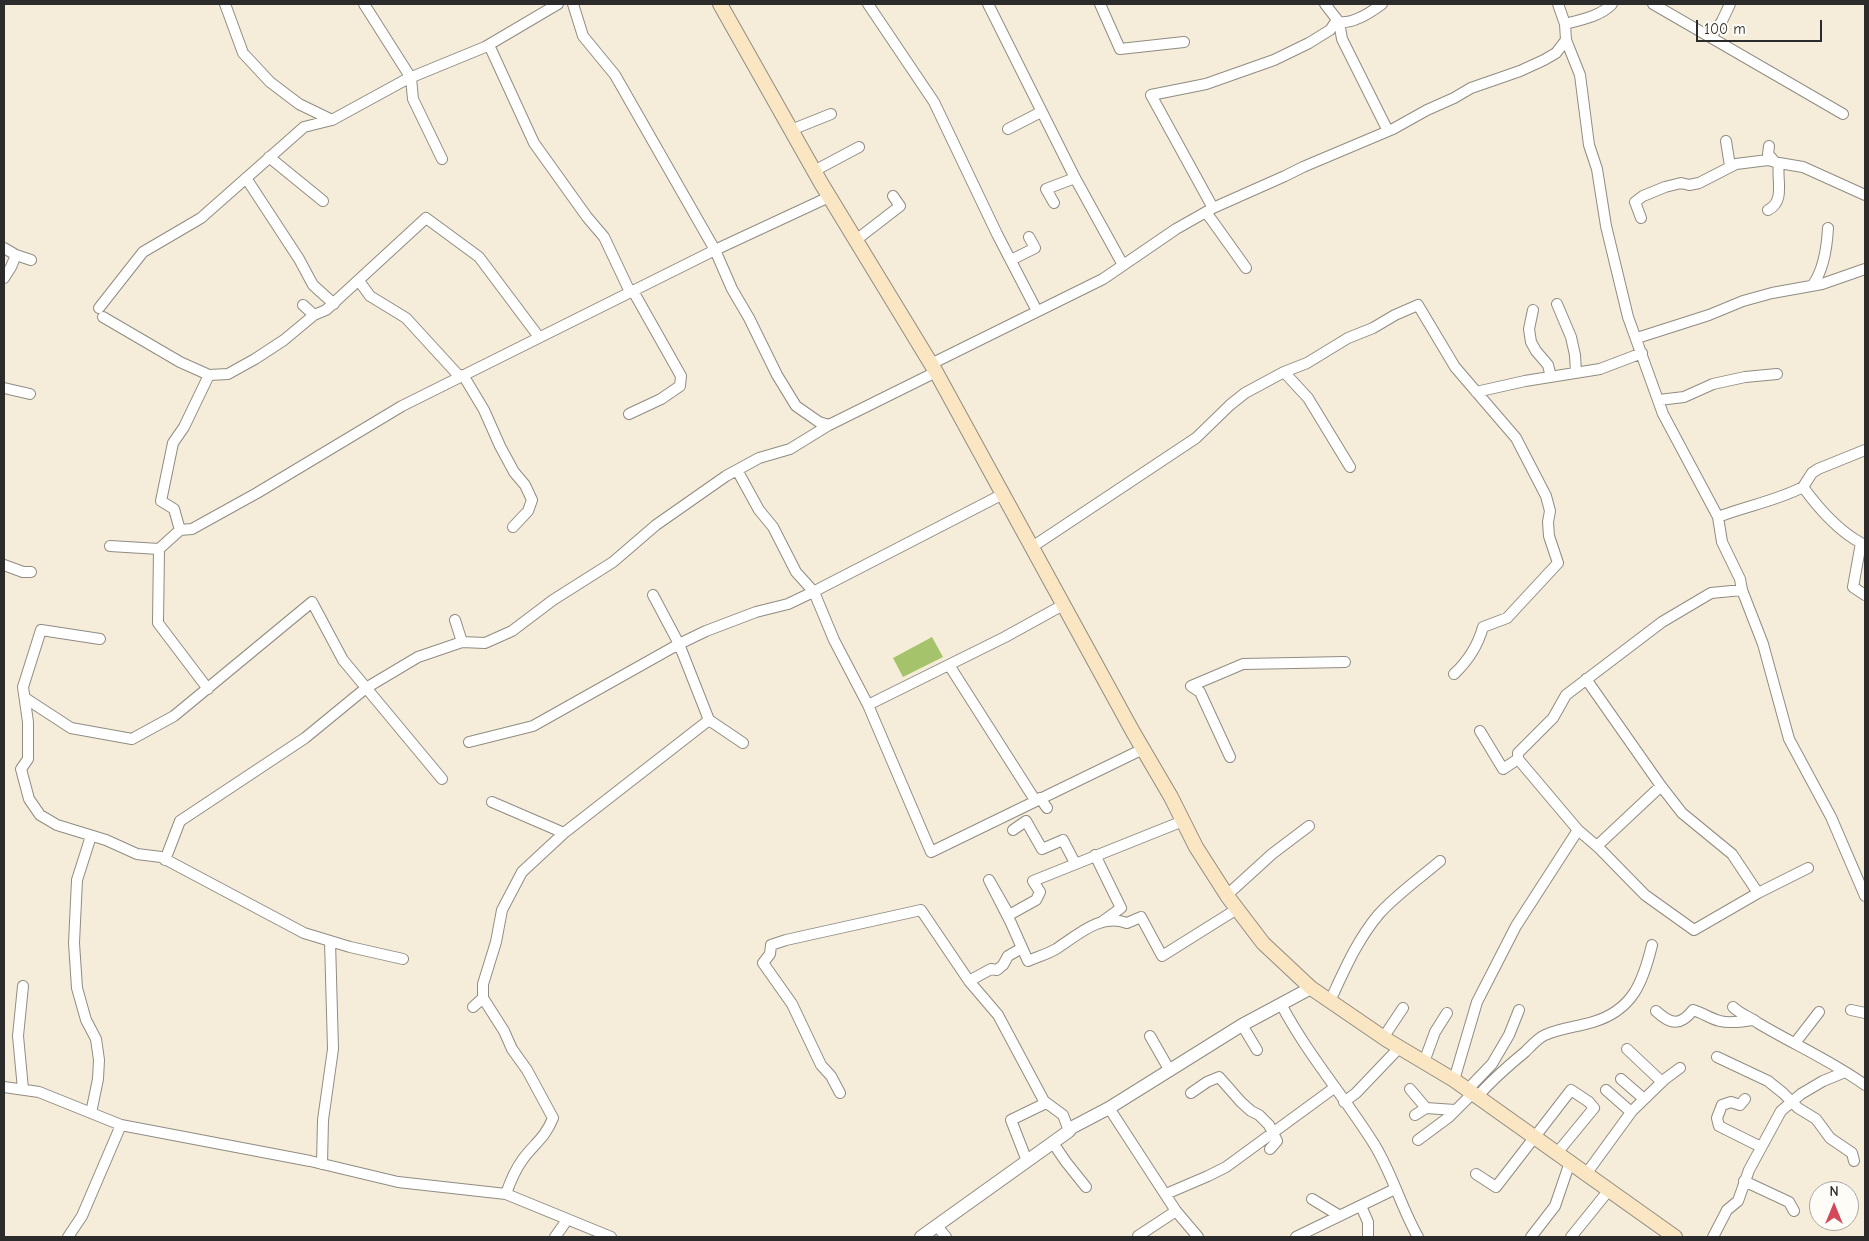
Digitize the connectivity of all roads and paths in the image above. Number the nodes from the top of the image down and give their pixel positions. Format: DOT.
graph roads {
  1 [pos="225,4"];
  2 [pos="364,4"];
  3 [pos="558,4"];
  4 [pos="573,4"];
  5 [pos="720,4"];
  6 [pos="868,4"];
  7 [pos="988,4"];
  8 [pos="1100,4"];
  9 [pos="1325,4"];
  10 [pos="1382,4"];
  11 [pos="1558,4"];
  12 [pos="1612,4"];
  13 [pos="1653,4"];
  14 [pos="1730,4"];
  15 [pos="1338,21"];
  16 [pos="1565,24"];
  17 [pos="1711,37"];
  18 [pos="1566,40"];
  19 [pos="1184,42"];
  20 [pos="489,45"];
  21 [pos="411,78"];
  22 [pos="1041,112"];
  23 [pos="831,114"];
  24 [pos="1843,114"];
  25 [pos="332,120"];
  26 [pos="1008,129"];
  27 [pos="791,130"];
  28 [pos="1388,131"];
  29 [pos="1726,141"];
  30 [pos="1769,146"];
  31 [pos="859,147"];
  32 [pos="269,157"];
  33 [pos="442,159"];
  34 [pos="1777,163"];
  35 [pos="1730,166"];
  36 [pos="814,171"];
  37 [pos="246,178"];
  38 [pos="1075,178"];
  39 [pos="1865,194"];
  40 [pos="893,196"];
  41 [pos="829,197"];
  42 [pos="323,201"];
  43 [pos="1054,203"];
  44 [pos="1209,210"];
  45 [pos="1768,210"];
  46 [pos="1641,218"];
  47 [pos="1828,228"];
  48 [pos="1029,237"];
  49 [pos="856,240"];
  50 [pos="4,248"];
  51 [pos="715,250"];
  52 [pos="16,255"];
  53 [pos="31,260"];
  54 [pos="1011,260"];
  55 [pos="1123,265"];
  56 [pos="1246,268"];
  57 [pos="1865,269"];
  58 [pos="4,278"];
  59 [pos="359,281"];
  60 [pos="1812,286"];
  61 [pos="632,291"];
  62 [pos="303,304"];
  63 [pos="334,304"];
  64 [pos="1557,304"];
  65 [pos="1037,310"];
  66 [pos="1533,310"];
  67 [pos="314,315"];
  68 [pos="539,337"];
  69 [pos="1637,338"];
  70 [pos="1642,353"];
  71 [pos="934,368"];
  72 [pos="1284,372"];
  73 [pos="1576,373"];
  74 [pos="1778,374"];
  75 [pos="209,375"];
  76 [pos="461,376"];
  77 [pos="1551,377"];
  78 [pos="4,388"];
  79 [pos="1476,392"];
  80 [pos="30,394"];
  81 [pos="1659,400"];
  82 [pos="630,414"];
  83 [pos="829,425"];
  84 [pos="1865,450"];
  85 [pos="1350,467"];
  86 [pos="737,470"];
  87 [pos="1803,487"];
  88 [pos="1003,494"];
  89 [pos="1718,517"];
  90 [pos="513,527"];
  91 [pos="180,530"];
  92 [pos="110,546"];
  93 [pos="1032,547"];
  94 [pos="159,549"];
  95 [pos="4,566"];
  96 [pos="31,572"];
  97 [pos="1742,590"];
  98 [pos="814,592"];
  99 [pos="653,595"];
  100 [pos="1865,595"];
  101 [pos="1063,605"];
  102 [pos="455,620"];
  103 [pos="100,639"];
  104 [pos="462,642"];
  105 [pos="679,644"];
  106 [pos="1345,662"];
  107 [pos="949,665"];
  108 [pos="1454,674"];
  109 [pos="1586,679"];
  110 [pos="208,688"];
  111 [pos="366,688"];
  112 [pos="25,698"];
  113 [pos="868,705"];
  114 [pos="709,720"];
  115 [pos="1480,731"];
  116 [pos="469,742"];
  117 [pos="744,743"];
  118 [pos="1143,749"];
  119 [pos="1230,757"];
  120 [pos="1518,759"];
  121 [pos="442,779"];
  122 [pos="1661,786"];
  123 [pos="1038,799"];
  124 [pos="492,802"];
  125 [pos="1048,808"];
  126 [pos="1182,820"];
  127 [pos="1309,826"];
  128 [pos="1013,830"];
  129 [pos="1578,830"];
  130 [pos="564,833"];
  131 [pos="91,836"];
  132 [pos="1597,846"];
  133 [pos="1095,855"];
  134 [pos="165,860"];
  135 [pos="1440,861"];
  136 [pos="1075,863"];
  137 [pos="1808,868"];
  138 [pos="1758,893"];
  139 [pos="1227,895"];
  140 [pos="1865,896"];
  141 [pos="1237,909"];
  142 [pos="1101,922"];
  143 [pos="1011,923"];
  144 [pos="330,941"];
  145 [pos="1652,945"];
  146 [pos="403,959"];
  147 [pos="968,981"];
  148 [pos="23,986"];
  149 [pos="1311,988"];
  150 [pos="483,998"];
  151 [pos="1330,1001"];
  152 [pos="1280,1004"];
  153 [pos="473,1007"];
  154 [pos="1732,1007"];
  155 [pos="1403,1008"];
  156 [pos="1519,1010"];
  157 [pos="1851,1010"];
  158 [pos="1656,1012"];
  159 [pos="1819,1012"];
  160 [pos="1446,1013"];
  161 [pos="1865,1013"];
  162 [pos="1754,1020"];
  163 [pos="1242,1025"];
  164 [pos="1150,1036"];
  165 [pos="1383,1038"];
  166 [pos="1795,1044"];
  167 [pos="1399,1048"];
  168 [pos="1627,1049"];
  169 [pos="1257,1050"];
  170 [pos="1716,1057"];
  171 [pos="1424,1062"];
  172 [pos="1680,1068"];
  173 [pos="1170,1070"];
  174 [pos="1845,1072"];
  175 [pos="1622,1079"];
  176 [pos="1454,1080"];
  177 [pos="1662,1082"];
  178 [pos="1865,1085"];
  179 [pos="4,1087"];
  180 [pos="1334,1088"];
  181 [pos="1410,1089"];
  182 [pos="23,1090"];
  183 [pos="1606,1090"];
  184 [pos="840,1093"];
  185 [pos="1191,1093"];
  186 [pos="1473,1093"];
  187 [pos="1644,1099"];
  188 [pos="1745,1099"];
  189 [pos="1344,1102"];
  190 [pos="1792,1102"];
  191 [pos="1046,1103"];
  192 [pos="1109,1108"];
  193 [pos="1426,1108"];
  194 [pos="1455,1110"];
  195 [pos="1631,1112"];
  196 [pos="91,1113"];
  197 [pos="1415,1115"];
  198 [pos="121,1125"];
  199 [pos="1069,1131"];
  200 [pos="1274,1132"];
  201 [pos="1534,1137"];
  202 [pos="1418,1140"];
  203 [pos="1053,1142"];
  204 [pos="1761,1147"];
  205 [pos="1270,1149"];
  206 [pos="1557,1153"];
  207 [pos="1027,1161"];
  208 [pos="1854,1161"];
  209 [pos="1570,1162"];
  210 [pos="322,1164"];
  211 [pos="1476,1174"];
  212 [pos="1586,1174"];
  213 [pos="1744,1180"];
  214 [pos="1086,1187"];
  215 [pos="1395,1189"];
  216 [pos="1609,1190"];
  217 [pos="506,1194"];
  218 [pos="1166,1194"];
  219 [pos="1312,1199"];
  220 [pos="1361,1206"];
  221 [pos="1176,1211"];
  222 [pos="1794,1211"];
  223 [pos="1340,1216"];
  224 [pos="567,1220"];
  225 [pos="937,1226"];
  226 [pos="1531,1236"];
  227 [pos="68,1237"];
  228 [pos="555,1237"];
  229 [pos="610,1237"];
  230 [pos="921,1237"];
  231 [pos="946,1237"];
  232 [pos="1139,1237"];
  233 [pos="1198,1237"];
  234 [pos="1296,1237"];
  235 [pos="1368,1237"];
  236 [pos="1418,1237"];
  237 [pos="1571,1237"];
  238 [pos="1675,1237"];
  239 [pos="1713,1237"];
  1 -- 25 [label="street"];
  2 -- 21 [label="street"];
  3 -- 20 [label="street"];
  4 -- 51 [label="street"];
  5 -- 27 [label="main road"];
  6 -- 54 [label="street"];
  7 -- 22 [label="street"];
  8 -- 19 [label="street"];
  9 -- 15 [label="street"];
  10 -- 15 [label="street"];
  11 -- 16 [label="street"];
  12 -- 16 [label="street"];
  13 -- 17 [label="street"];
  14 -- 17 [label="street"];
  15 -- 28 [label="street"];
  15 -- 44 [label="street"];
  16 -- 18 [label="street"];
  17 -- 24 [label="street"];
  18 -- 28 [label="street"];
  18 -- 69 [label="street"];
  20 -- 21 [label="street"];
  20 -- 61 [label="street"];
  21 -- 25 [label="street"];
  21 -- 33 [label="street"];
  22 -- 26 [label="street"];
  22 -- 38 [label="street"];
  23 -- 27 [label="street"];
  25 -- 32 [label="street"];
  27 -- 36 [label="main road"];
  28 -- 44 [label="street"];
  29 -- 35 [label="street"];
  30 -- 34 [label="street"];
  31 -- 36 [label="street"];
  32 -- 37 [label="street"];
  32 -- 42 [label="street"];
  34 -- 35 [label="street"];
  34 -- 39 [label="street"];
  34 -- 45 [label="street"];
  35 -- 46 [label="street"];
  36 -- 41 [label="main road"];
  37 -- 63 [label="street"];
  37 -- 75 [label="street"];
  38 -- 43 [label="street"];
  38 -- 55 [label="street"];
  40 -- 49 [label="street"];
  41 -- 49 [label="main road"];
  41 -- 51 [label="street"];
  44 -- 55 [label="street"];
  44 -- 56 [label="street"];
  47 -- 60 [label="street"];
  48 -- 54 [label="street"];
  49 -- 71 [label="main road"];
  50 -- 52 [label="street"];
  51 -- 61 [label="street"];
  51 -- 83 [label="street"];
  52 -- 53 [label="street"];
  52 -- 58 [label="street"];
  54 -- 65 [label="street"];
  55 -- 65 [label="street"];
  57 -- 60 [label="street"];
  59 -- 63 [label="street"];
  59 -- 68 [label="street"];
  59 -- 76 [label="street"];
  60 -- 69 [label="street"];
  61 -- 68 [label="street"];
  61 -- 82 [label="street"];
  62 -- 67 [label="street"];
  63 -- 67 [label="street"];
  64 -- 73 [label="street"];
  65 -- 71 [label="street"];
  66 -- 77 [label="street"];
  67 -- 75 [label="street"];
  68 -- 76 [label="street"];
  69 -- 70 [label="street"];
  70 -- 73 [label="street"];
  70 -- 81 [label="street"];
  71 -- 83 [label="street"];
  71 -- 88 [label="main road"];
  72 -- 79 [label="street"];
  72 -- 85 [label="street"];
  72 -- 93 [label="street"];
  73 -- 77 [label="street"];
  74 -- 81 [label="street"];
  75 -- 91 [label="street"];
  76 -- 90 [label="street"];
  76 -- 91 [label="street"];
  77 -- 79 [label="street"];
  78 -- 80 [label="street"];
  79 -- 108 [label="street"];
  81 -- 89 [label="street"];
  83 -- 86 [label="street"];
  84 -- 87 [label="street"];
  86 -- 98 [label="street"];
  86 -- 104 [label="street"];
  87 -- 89 [label="street"];
  87 -- 100 [label="street"];
  88 -- 93 [label="main road"];
  88 -- 98 [label="street"];
  89 -- 97 [label="street"];
  91 -- 94 [label="street"];
  92 -- 94 [label="street"];
  93 -- 101 [label="main road"];
  94 -- 110 [label="street"];
  95 -- 96 [label="street"];
  97 -- 109 [label="street"];
  97 -- 140 [label="street"];
  98 -- 105 [label="street"];
  98 -- 113 [label="street"];
  99 -- 105 [label="street"];
  101 -- 107 [label="street"];
  101 -- 118 [label="main road"];
  102 -- 104 [label="street"];
  103 -- 112 [label="street"];
  104 -- 111 [label="street"];
  105 -- 114 [label="street"];
  105 -- 116 [label="street"];
  106 -- 119 [label="street"];
  107 -- 113 [label="street"];
  107 -- 123 [label="street"];
  109 -- 120 [label="street"];
  109 -- 122 [label="street"];
  110 -- 111 [label="street"];
  110 -- 112 [label="street"];
  111 -- 121 [label="street"];
  111 -- 134 [label="street"];
  112 -- 131 [label="street"];
  113 -- 123 [label="street"];
  114 -- 117 [label="street"];
  114 -- 130 [label="street"];
  115 -- 120 [label="street"];
  118 -- 123 [label="street"];
  118 -- 126 [label="main road"];
  120 -- 129 [label="street"];
  122 -- 132 [label="street"];
  122 -- 138 [label="street"];
  123 -- 125 [label="street"];
  124 -- 130 [label="street"];
  126 -- 133 [label="street"];
  126 -- 139 [label="main road"];
  127 -- 139 [label="street"];
  128 -- 136 [label="street"];
  129 -- 132 [label="street"];
  129 -- 176 [label="street"];
  130 -- 150 [label="street"];
  131 -- 134 [label="street"];
  131 -- 196 [label="street"];
  132 -- 138 [label="street"];
  133 -- 136 [label="street"];
  133 -- 142 [label="street"];
  134 -- 144 [label="street"];
  135 -- 151 [label="street"];
  136 -- 143 [label="street"];
  137 -- 138 [label="street"];
  139 -- 141 [label="main road"];
  141 -- 142 [label="street"];
  141 -- 149 [label="main road"];
  142 -- 143 [label="street"];
  143 -- 147 [label="street"];
  144 -- 146 [label="street"];
  144 -- 210 [label="street"];
  145 -- 186 [label="street"];
  147 -- 184 [label="street"];
  147 -- 191 [label="street"];
  148 -- 182 [label="street"];
  149 -- 151 [label="main road"];
  149 -- 152 [label="street"];
  150 -- 153 [label="street"];
  150 -- 217 [label="street"];
  151 -- 165 [label="main road"];
  152 -- 163 [label="street"];
  152 -- 180 [label="street"];
  154 -- 162 [label="street"];
  155 -- 165 [label="street"];
  156 -- 186 [label="street"];
  157 -- 161 [label="street"];
  158 -- 162 [label="street"];
  159 -- 166 [label="street"];
  160 -- 171 [label="street"];
  162 -- 166 [label="street"];
  163 -- 169 [label="street"];
  163 -- 173 [label="street"];
  164 -- 173 [label="street"];
  165 -- 167 [label="main road"];
  166 -- 174 [label="street"];
  167 -- 171 [label="main road"];
  167 -- 189 [label="street"];
  168 -- 177 [label="street"];
  170 -- 190 [label="street"];
  171 -- 176 [label="main road"];
  172 -- 177 [label="street"];
  173 -- 192 [label="street"];
  174 -- 178 [label="street"];
  174 -- 190 [label="street"];
  175 -- 187 [label="street"];
  176 -- 186 [label="main road"];
  177 -- 187 [label="street"];
  179 -- 182 [label="street"];
  180 -- 189 [label="street"];
  180 -- 200 [label="street"];
  181 -- 193 [label="street"];
  182 -- 196 [label="street"];
  183 -- 195 [label="street"];
  185 -- 200 [label="street"];
  186 -- 194 [label="street"];
  186 -- 201 [label="main road"];
  187 -- 195 [label="street"];
  188 -- 204 [label="street"];
  189 -- 215 [label="street"];
  190 -- 204 [label="street"];
  190 -- 208 [label="street"];
  191 -- 199 [label="street"];
  191 -- 207 [label="street"];
  192 -- 199 [label="street"];
  192 -- 218 [label="street"];
  193 -- 194 [label="street"];
  193 -- 197 [label="street"];
  194 -- 202 [label="street"];
  195 -- 212 [label="street"];
  196 -- 198 [label="street"];
  198 -- 210 [label="street"];
  198 -- 227 [label="street"];
  199 -- 203 [label="street"];
  200 -- 205 [label="street"];
  200 -- 218 [label="street"];
  201 -- 206 [label="main road"];
  201 -- 206 [label="street"];
  201 -- 211 [label="street"];
  203 -- 207 [label="street"];
  203 -- 214 [label="street"];
  204 -- 213 [label="street"];
  206 -- 209 [label="main road"];
  207 -- 225 [label="street"];
  209 -- 212 [label="main road"];
  209 -- 226 [label="street"];
  210 -- 217 [label="street"];
  212 -- 216 [label="main road"];
  213 -- 222 [label="street"];
  213 -- 239 [label="street"];
  215 -- 220 [label="street"];
  215 -- 236 [label="street"];
  216 -- 237 [label="street"];
  216 -- 238 [label="main road"];
  217 -- 224 [label="street"];
  218 -- 221 [label="street"];
  219 -- 223 [label="street"];
  220 -- 223 [label="street"];
  220 -- 235 [label="street"];
  221 -- 232 [label="street"];
  221 -- 233 [label="street"];
  223 -- 234 [label="street"];
  224 -- 228 [label="street"];
  224 -- 229 [label="street"];
  225 -- 230 [label="street"];
  225 -- 231 [label="street"];
}
